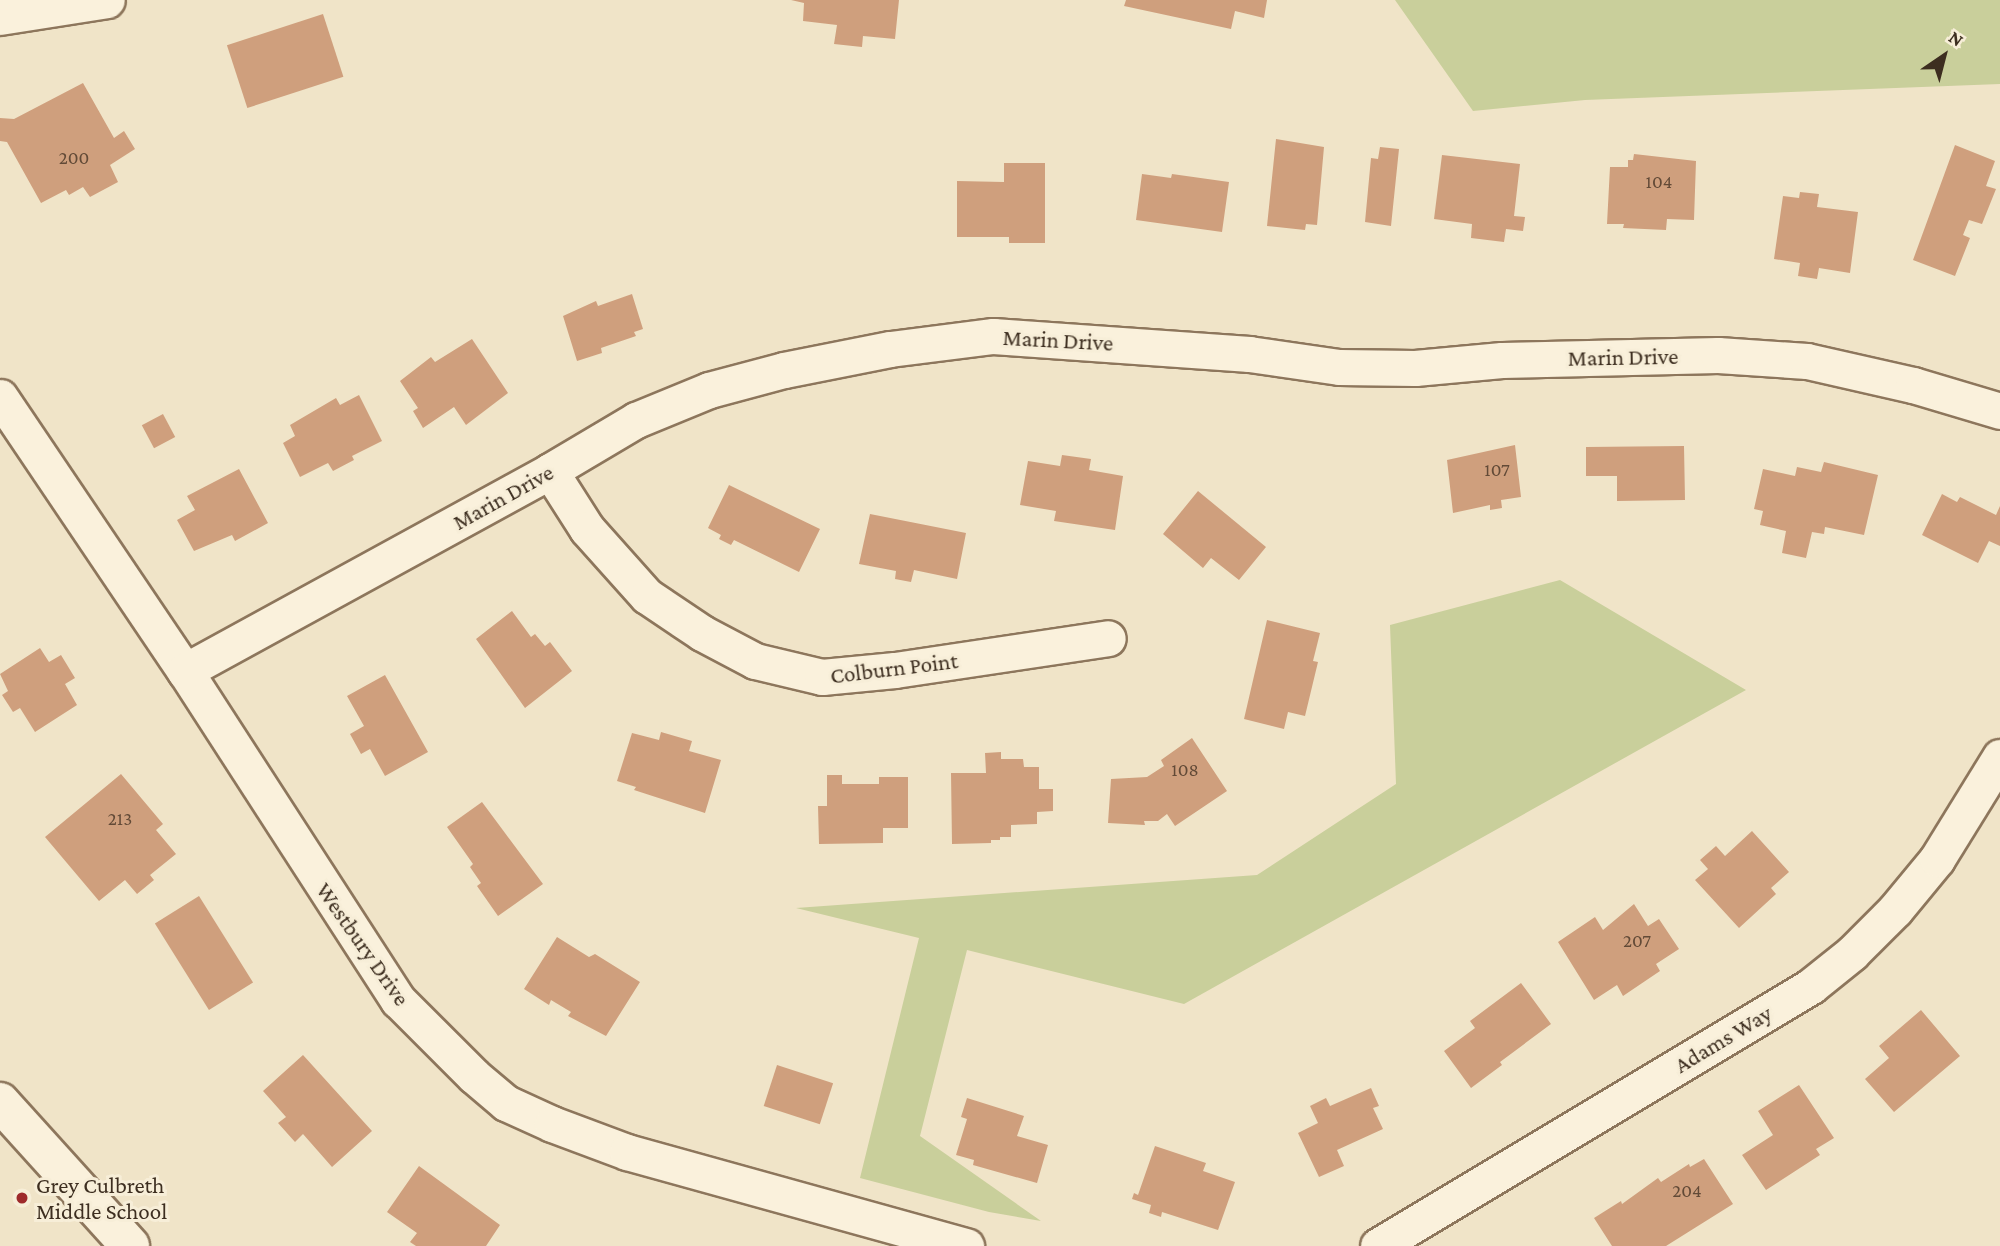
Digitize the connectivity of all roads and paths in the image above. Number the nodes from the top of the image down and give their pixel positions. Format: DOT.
graph roads {
  1 [pos="107,0"];
  2 [pos="0,17"];
  3 [pos="0,397"];
  4 [pos="2000,411"];
  5 [pos="550,471"];
  6 [pos="1108,638"];
  7 [pos="185,671"];
  8 [pos="2000,757"];
  9 [pos="0,1102"];
  10 [pos="130,1246"];
  11 [pos="967,1246"];
  12 [pos="1378,1246"];
  1 -- 2 [label="street"];
  3 -- 7 [label="street, Westbury Drive"];
  4 -- 5 [label="street, Marin Drive"];
  5 -- 6 [label="street, Colburn Point"];
  5 -- 7 [label="street, Marin Drive"];
  7 -- 11 [label="street, Westbury Drive"];
  8 -- 12 [label="street, Adams Way"];
  9 -- 10 [label="street"];
}
